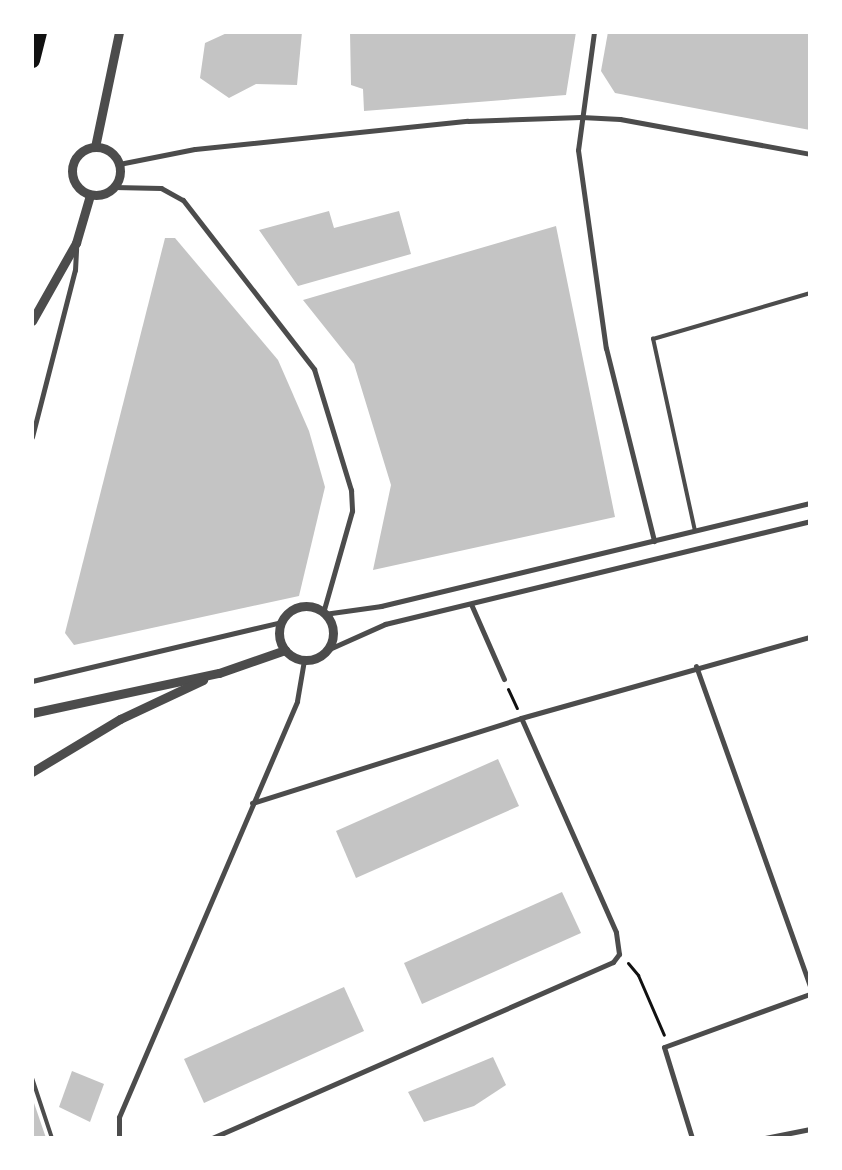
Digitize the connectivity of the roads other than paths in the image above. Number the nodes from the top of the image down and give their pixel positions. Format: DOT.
graph roads {
  1 [pos="39,32"];
  2 [pos="119,32"];
  3 [pos="594,32"];
  4 [pos="32,60"];
  5 [pos="581,117"];
  6 [pos="95,146"];
  7 [pos="810,154"];
  8 [pos="119,164"];
  9 [pos="114,187"];
  10 [pos="90,195"];
  11 [pos="76,243"];
  12 [pos="810,293"];
  13 [pos="32,321"];
  14 [pos="32,437"];
  15 [pos="810,503"];
  16 [pos="810,521"];
  17 [pos="695,531"];
  18 [pos="654,541"];
  19 [pos="471,604"];
  20 [pos="324,614"];
  21 [pos="281,622"];
  22 [pos="810,637"];
  23 [pos="285,650"];
  24 [pos="327,650"];
  25 [pos="304,660"];
  26 [pos="696,666"];
  27 [pos="219,673"];
  28 [pos="504,679"];
  29 [pos="32,681"];
  30 [pos="32,713"];
  31 [pos="521,718"];
  32 [pos="32,772"];
  33 [pos="252,804"];
  34 [pos="810,987"];
  35 [pos="810,994"];
  36 [pos="32,1078"];
  37 [pos="810,1128"];
  38 [pos="52,1138"];
  39 [pos="119,1138"];
  40 [pos="212,1138"];
  41 [pos="692,1138"];
  42 [pos="764,1138"];
  1 -- 4 [label="highway"];
  2 -- 6 [label="street"];
  3 -- 5 [label="street"];
  5 -- 7 [label="street"];
  5 -- 8 [label="street"];
  5 -- 18 [label="street"];
  6 -- 8 [label="street"];
  6 -- 10 [label="street"];
  8 -- 9 [label="street"];
  9 -- 10 [label="street"];
  9 -- 20 [label="street"];
  10 -- 11 [label="street"];
  11 -- 13 [label="street"];
  11 -- 14 [label="street"];
  12 -- 17 [label="lane"];
  15 -- 17 [label="street"];
  16 -- 19 [label="street"];
  17 -- 18 [label="street"];
  18 -- 20 [label="street"];
  19 -- 24 [label="street"];
  19 -- 28 [label="street"];
  20 -- 21 [label="street"];
  20 -- 24 [label="street"];
  21 -- 23 [label="street"];
  21 -- 29 [label="street"];
  22 -- 26 [label="street"];
  23 -- 25 [label="street"];
  23 -- 27 [label="street"];
  24 -- 25 [label="street"];
  25 -- 33 [label="street"];
  26 -- 31 [label="street"];
  26 -- 34 [label="street"];
  27 -- 30 [label="street"];
  27 -- 32 [label="street"];
  31 -- 33 [label="street"];
  31 -- 40 [label="street"];
  33 -- 39 [label="street"];
  35 -- 41 [label="street"];
  36 -- 38 [label="lane"];
  37 -- 42 [label="street"];
}
